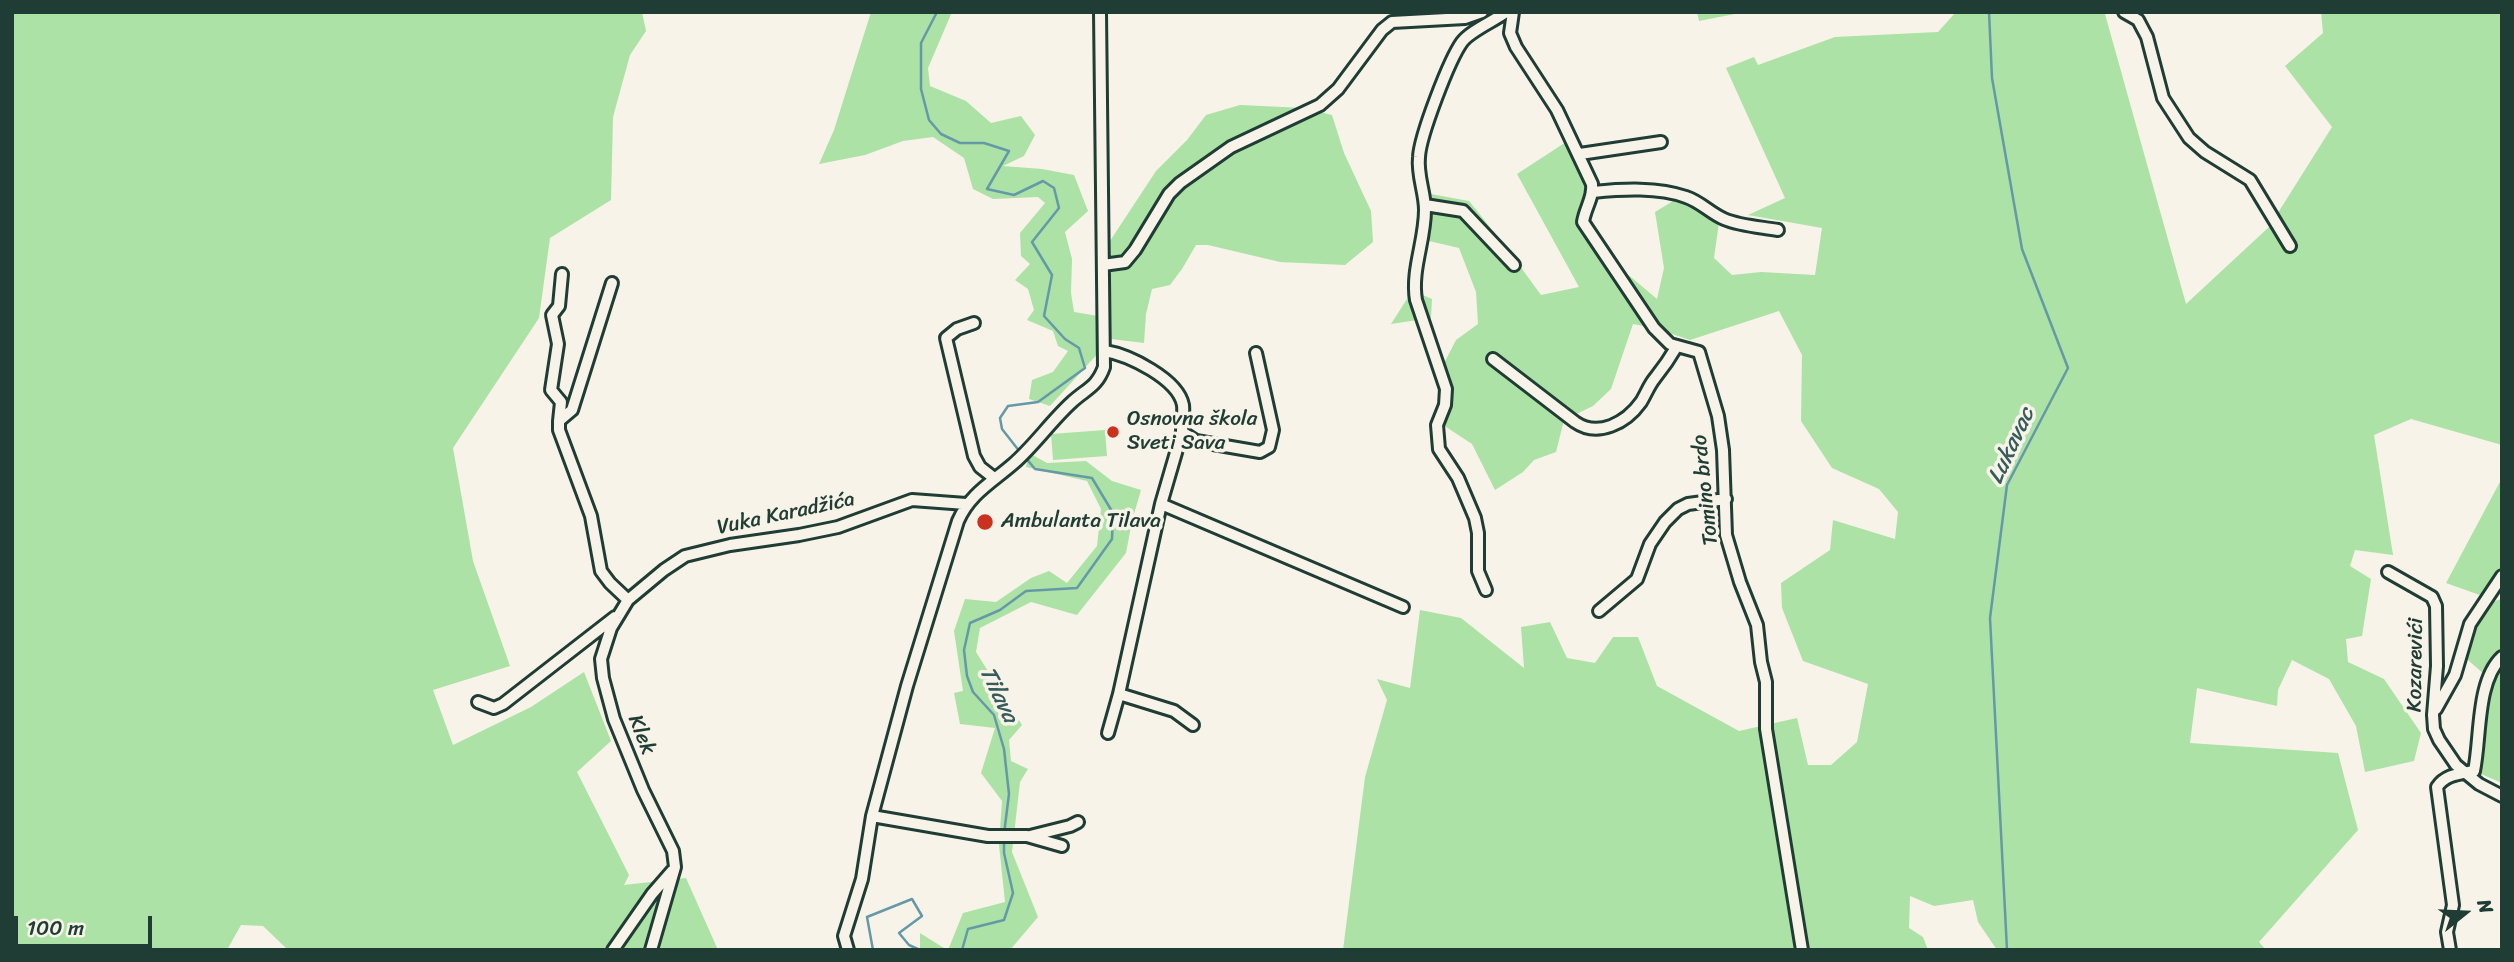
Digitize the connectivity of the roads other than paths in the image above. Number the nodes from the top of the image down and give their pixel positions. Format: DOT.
graph roads {
  1 [pos="1100,12"];
  2 [pos="1482,12"];
  3 [pos="1506,12"];
  4 [pos="1513,12"];
  5 [pos="2123,12"];
  6 [pos="1661,142"];
  7 [pos="1580,155"];
  8 [pos="1593,192"];
  9 [pos="1425,205"];
  10 [pos="1778,230"];
  11 [pos="2290,246"];
  12 [pos="1103,265"];
  13 [pos="1514,265"];
  14 [pos="562,274"];
  15 [pos="612,283"];
  16 [pos="974,323"];
  17 [pos="1677,346"];
  18 [pos="1105,351"];
  19 [pos="1256,353"];
  20 [pos="1493,359"];
  21 [pos="559,421"];
  22 [pos="1182,432"];
  23 [pos="994,478"];
  24 [pos="1726,499"];
  25 [pos="966,504"];
  26 [pos="1161,504"];
  27 [pos="2388,572"];
  28 [pos="2502,576"];
  29 [pos="1486,590"];
  30 [pos="628,600"];
  31 [pos="1403,607"];
  32 [pos="1599,611"];
  33 [pos="620,613"];
  34 [pos="2502,657"];
  35 [pos="1119,694"];
  36 [pos="478,702"];
  37 [pos="2433,715"];
  38 [pos="1193,725"];
  39 [pos="1108,733"];
  40 [pos="2464,771"];
  41 [pos="2502,796"];
  42 [pos="872,816"];
  43 [pos="1078,822"];
  44 [pos="1027,836"];
  45 [pos="1062,846"];
  46 [pos="675,867"];
  47 [pos="613,950"];
  48 [pos="651,950"];
  49 [pos="848,950"];
  50 [pos="1802,950"];
  51 [pos="2450,950"];
  1 -- 12 [label="street"];
  2 -- 12 [label="street"];
  3 -- 9 [label="street"];
  4 -- 7 [label="street"];
  5 -- 11 [label="street"];
  6 -- 7 [label="street"];
  7 -- 8 [label="street"];
  8 -- 10 [label="street"];
  8 -- 17 [label="street, Tomino brdo"];
  9 -- 13 [label="street"];
  9 -- 29 [label="street"];
  12 -- 18 [label="street"];
  14 -- 21 [label="street"];
  15 -- 21 [label="street"];
  16 -- 23 [label="street"];
  17 -- 20 [label="street"];
  17 -- 24 [label="street, Tomino brdo"];
  18 -- 22 [label="street"];
  18 -- 23 [label="street"];
  19 -- 22 [label="street"];
  21 -- 30 [label="street"];
  22 -- 26 [label="street"];
  23 -- 25 [label="street"];
  24 -- 32 [label="street"];
  24 -- 50 [label="street, Tomino brdo"];
  25 -- 30 [label="street, Vuka Karadžića"];
  25 -- 42 [label="street"];
  26 -- 31 [label="street"];
  26 -- 35 [label="street"];
  27 -- 37 [label="street, Kozarevići"];
  28 -- 37 [label="street"];
  30 -- 33 [label="street, Vuka Karadžića"];
  33 -- 36 [label="street, Vuka Karadžića"];
  33 -- 46 [label="street, Klek"];
  34 -- 40 [label="street"];
  35 -- 38 [label="street"];
  35 -- 39 [label="street"];
  37 -- 40 [label="street, Kozarevići"];
  40 -- 41 [label="street, Kozarevići"];
  40 -- 51 [label="street"];
  42 -- 44 [label="street"];
  42 -- 49 [label="street"];
  43 -- 44 [label="street"];
  44 -- 45 [label="street"];
  46 -- 47 [label="street"];
  46 -- 48 [label="street"];
}
